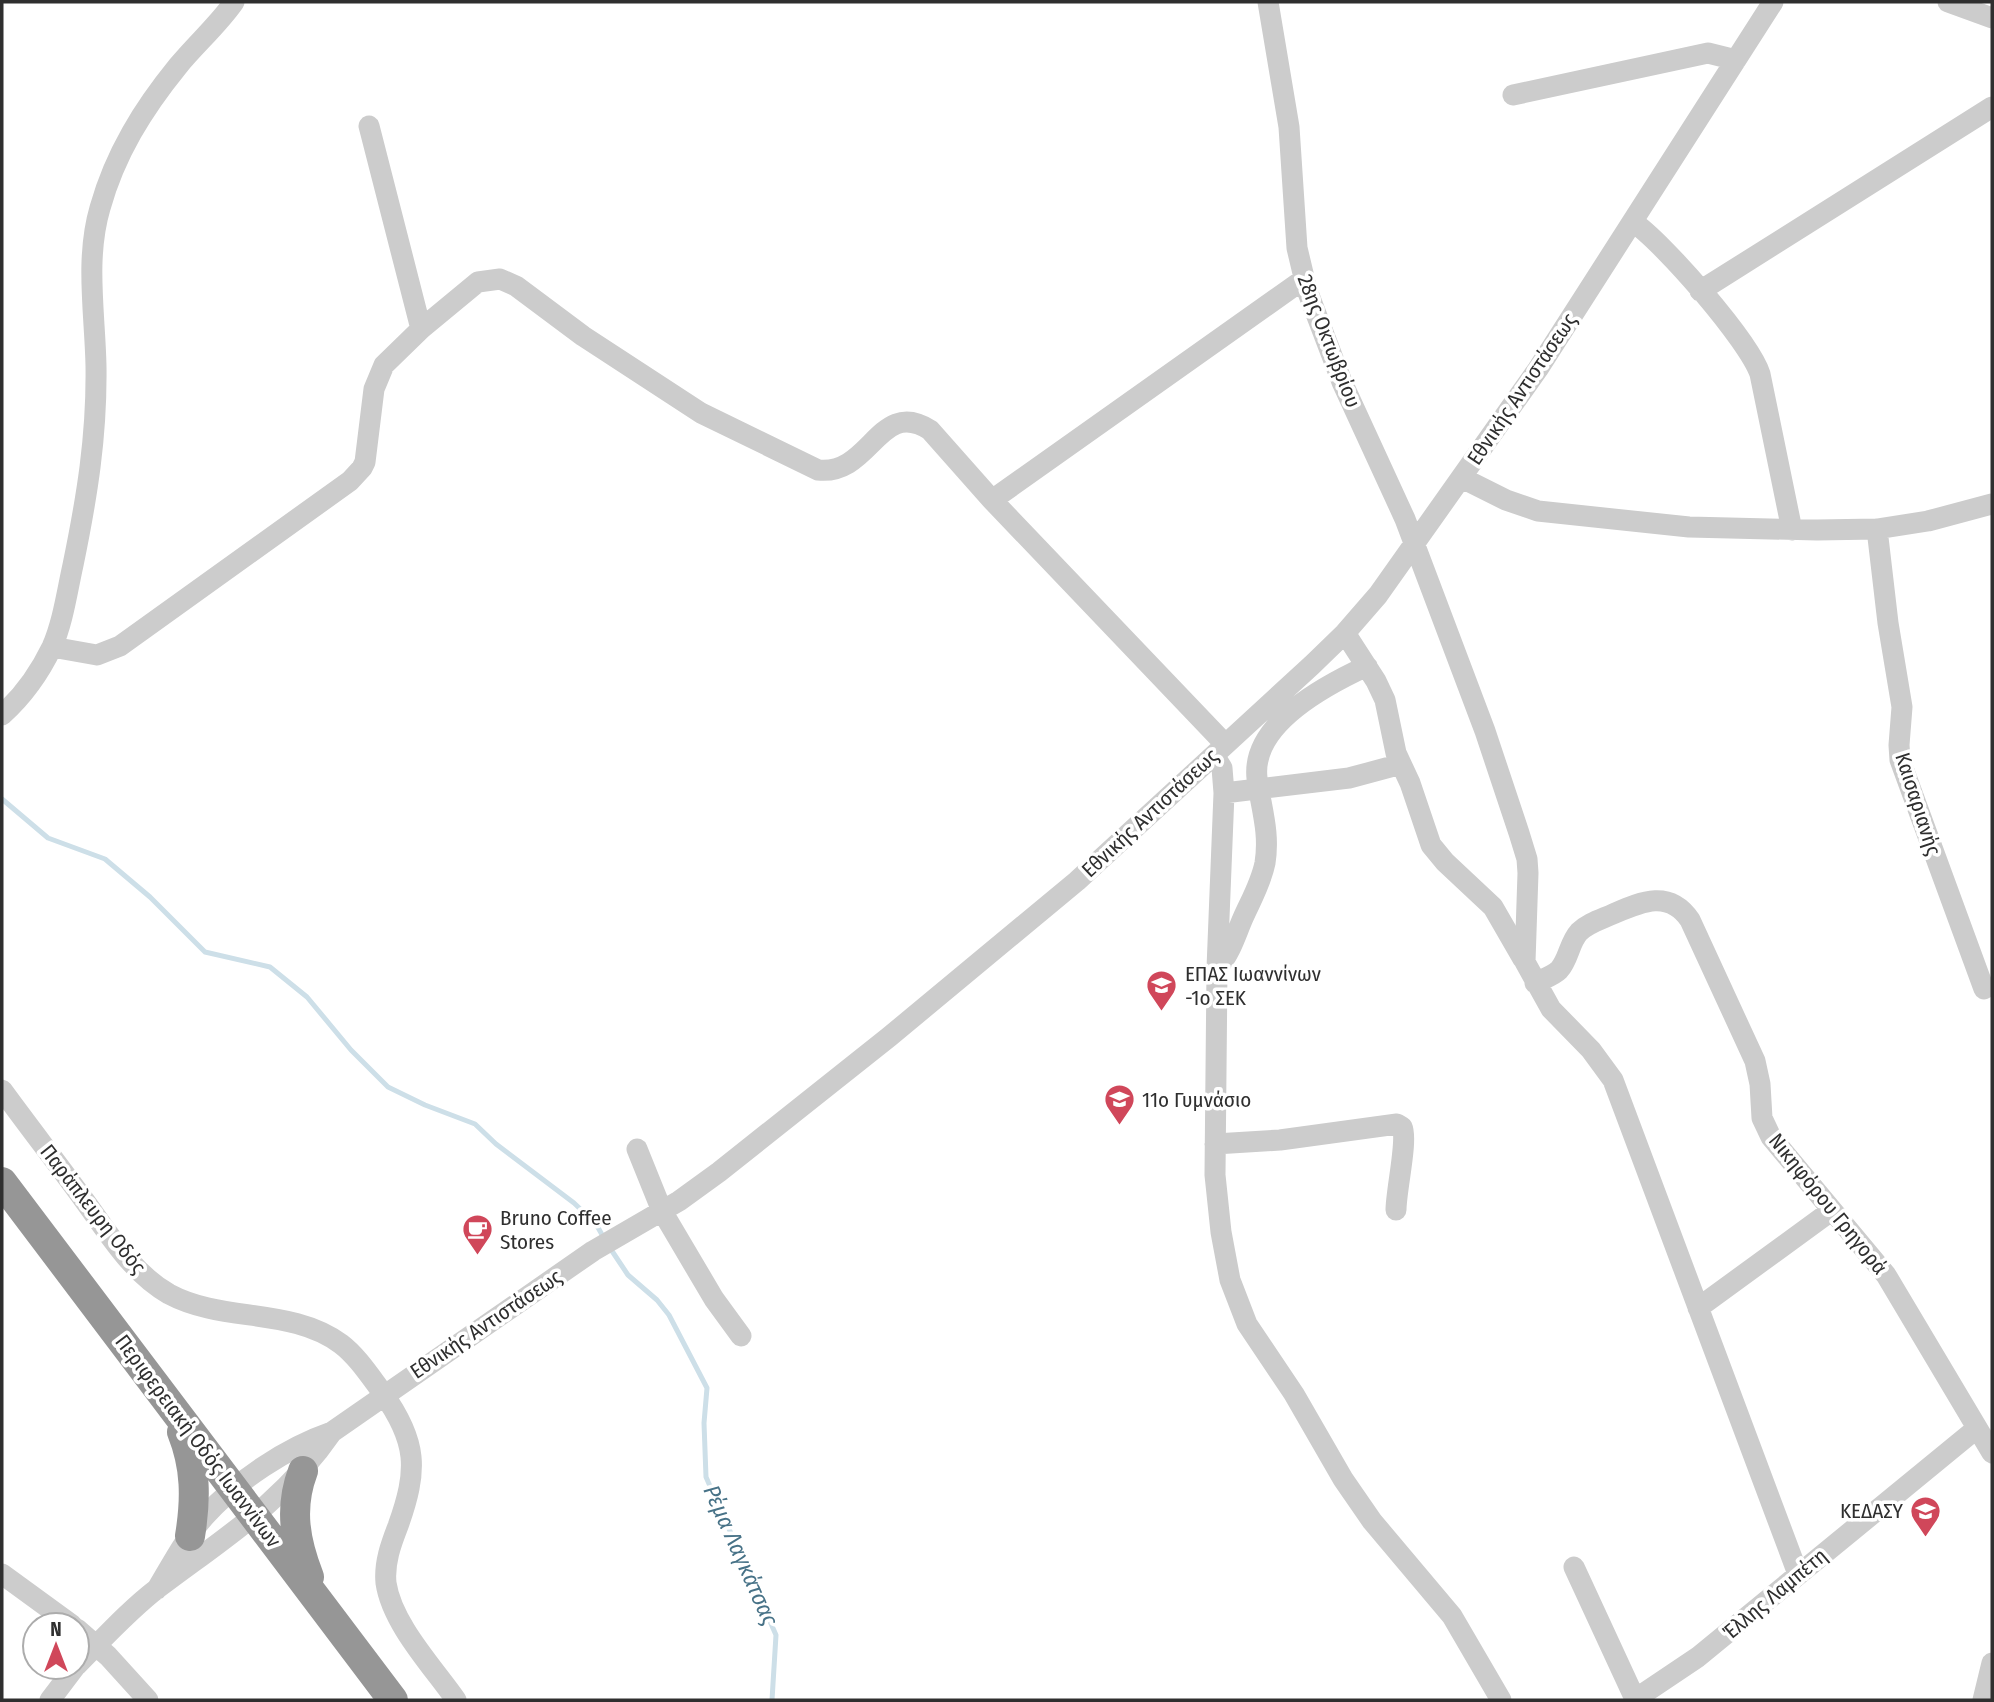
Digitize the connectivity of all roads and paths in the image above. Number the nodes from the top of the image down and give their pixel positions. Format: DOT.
graph roads {
  1 [pos="234,2"];
  2 [pos="1268,2"];
  3 [pos="1948,2"];
  4 [pos="1762,8"];
  5 [pos="1992,18"];
  6 [pos="1736,60"];
  7 [pos="1513,95"];
  8 [pos="1992,107"];
  9 [pos="369,126"];
  10 [pos="1633,222"];
  11 [pos="1304,279"];
  12 [pos="1700,290"];
  13 [pos="421,329"];
  14 [pos="1462,478"];
  15 [pos="992,500"];
  16 [pos="1992,504"];
  17 [pos="1877,529"];
  18 [pos="1792,530"];
  19 [pos="1414,544"];
  20 [pos="1345,632"];
  21 [pos="52,647"];
  22 [pos="1367,666"];
  23 [pos="2,715"];
  24 [pos="1219,750"];
  25 [pos="1401,764"];
  26 [pos="1259,788"];
  27 [pos="1224,793"];
  28 [pos="1525,962"];
  29 [pos="1217,968"];
  30 [pos="1535,983"];
  31 [pos="1983,989"];
  32 [pos="2,1090"];
  33 [pos="1215,1144"];
  34 [pos="637,1149"];
  35 [pos="2,1182"];
  36 [pos="1396,1210"];
  37 [pos="662,1211"];
  38 [pos="1831,1211"];
  39 [pos="1698,1308"];
  40 [pos="741,1336"];
  41 [pos="383,1394"];
  42 [pos="173,1409"];
  43 [pos="1976,1429"];
  44 [pos="332,1432"];
  45 [pos="1992,1454"];
  46 [pos="303,1471"];
  47 [pos="234,1490"];
  48 [pos="254,1516"];
  49 [pos="190,1536"];
  50 [pos="1574,1567"];
  51 [pos="2,1574"];
  52 [pos="1798,1574"];
  53 [pos="157,1589"];
  54 [pos="318,1600"];
  55 [pos="53,1611"];
  56 [pos="91,1640"];
  57 [pos="97,1645"];
  58 [pos="91,1651"];
  59 [pos="1992,1663"];
  60 [pos="65,1681"];
  61 [pos="50,1700"];
  62 [pos="148,1700"];
  63 [pos="393,1700"];
  64 [pos="457,1700"];
  65 [pos="1502,1700"];
  66 [pos="1634,1700"];
  67 [pos="1983,1700"];
  1 -- 21 [label="street"];
  2 -- 11 [label="street, 28ης Οκτωβρίου"];
  3 -- 5 [label="street"];
  4 -- 6 [label="street, Εθνικής Αντιστάσεως"];
  6 -- 7 [label="street"];
  6 -- 10 [label="street, Εθνικής Αντιστάσεως"];
  8 -- 12 [label="street"];
  9 -- 13 [label="street"];
  10 -- 12 [label="street"];
  10 -- 14 [label="street, Εθνικής Αντιστάσεως"];
  11 -- 15 [label="street"];
  11 -- 19 [label="street, 28ης Οκτωβρίου"];
  12 -- 18 [label="street"];
  13 -- 15 [label="street"];
  13 -- 21 [label="street"];
  14 -- 18 [label="street"];
  14 -- 19 [label="street, Εθνικής Αντιστάσεως"];
  15 -- 24 [label="street"];
  16 -- 17 [label="street"];
  17 -- 18 [label="street"];
  17 -- 31 [label="street, Καισαριανής"];
  19 -- 20 [label="street, Εθνικής Αντιστάσεως"];
  19 -- 28 [label="street, 28ης Οκτωβρίου"];
  20 -- 22 [label="street"];
  20 -- 24 [label="street, Εθνικής Αντιστάσεως"];
  21 -- 23 [label="street"];
  22 -- 25 [label="street"];
  22 -- 26 [label="street"];
  24 -- 27 [label="street"];
  24 -- 37 [label="street, Εθνικής Αντιστάσεως"];
  25 -- 26 [label="street"];
  25 -- 28 [label="street"];
  26 -- 27 [label="street"];
  26 -- 29 [label="street"];
  27 -- 29 [label="street"];
  28 -- 30 [label="street"];
  29 -- 33 [label="street"];
  30 -- 38 [label="street, Νικηφόρου Γρηγορά"];
  30 -- 39 [label="street"];
  32 -- 41 [label="street, Παράπλευρη Οδός"];
  33 -- 36 [label="street"];
  33 -- 65 [label="street"];
  34 -- 37 [label="street"];
  35 -- 42 [label="highway, Περιφερειακή Οδός Ιωαννίνων"];
  37 -- 40 [label="street"];
  37 -- 41 [label="street, Εθνικής Αντιστάσεως"];
  38 -- 39 [label="street"];
  38 -- 43 [label="street, Νικηφόρου Γρηγορά"];
  39 -- 52 [label="street"];
  41 -- 44 [label="street, Εθνικής Αντιστάσεως"];
  41 -- 64 [label="street, Παράπλευρη Οδός"];
  42 -- 47 [label="highway, Περιφερειακή Οδός Ιωαννίνων"];
  42 -- 49 [label="highway"];
  43 -- 45 [label="street, Νικηφόρου Γρηγορά"];
  43 -- 52 [label="street, Έλλης Λαμπέτη"];
  44 -- 46 [label="street, Εθνικής Αντιστάσεως"];
  44 -- 47 [label="street, Εθνικής Αντιστάσεως"];
  46 -- 48 [label="street, Εθνικής Αντιστάσεως"];
  46 -- 54 [label="highway"];
  47 -- 48 [label="highway, Περιφερειακή Οδός Ιωαννίνων"];
  47 -- 49 [label="street, Εθνικής Αντιστάσεως"];
  48 -- 53 [label="street, Εθνικής Αντιστάσεως"];
  48 -- 54 [label="highway, Περιφερειακή Οδός Ιωαννίνων"];
  49 -- 53 [label="street, Εθνικής Αντιστάσεως"];
  50 -- 66 [label="street"];
  51 -- 55 [label="street"];
  52 -- 66 [label="street, Έλλης Λαμπέτη"];
  53 -- 57 [label="street"];
  54 -- 63 [label="highway, Περιφερειακή Οδός Ιωαννίνων"];
  56 -- 57 [label="street"];
  57 -- 58 [label="street"];
  57 -- 62 [label="street"];
  59 -- 67 [label="street"];
  60 -- 61 [label="street"];
}
